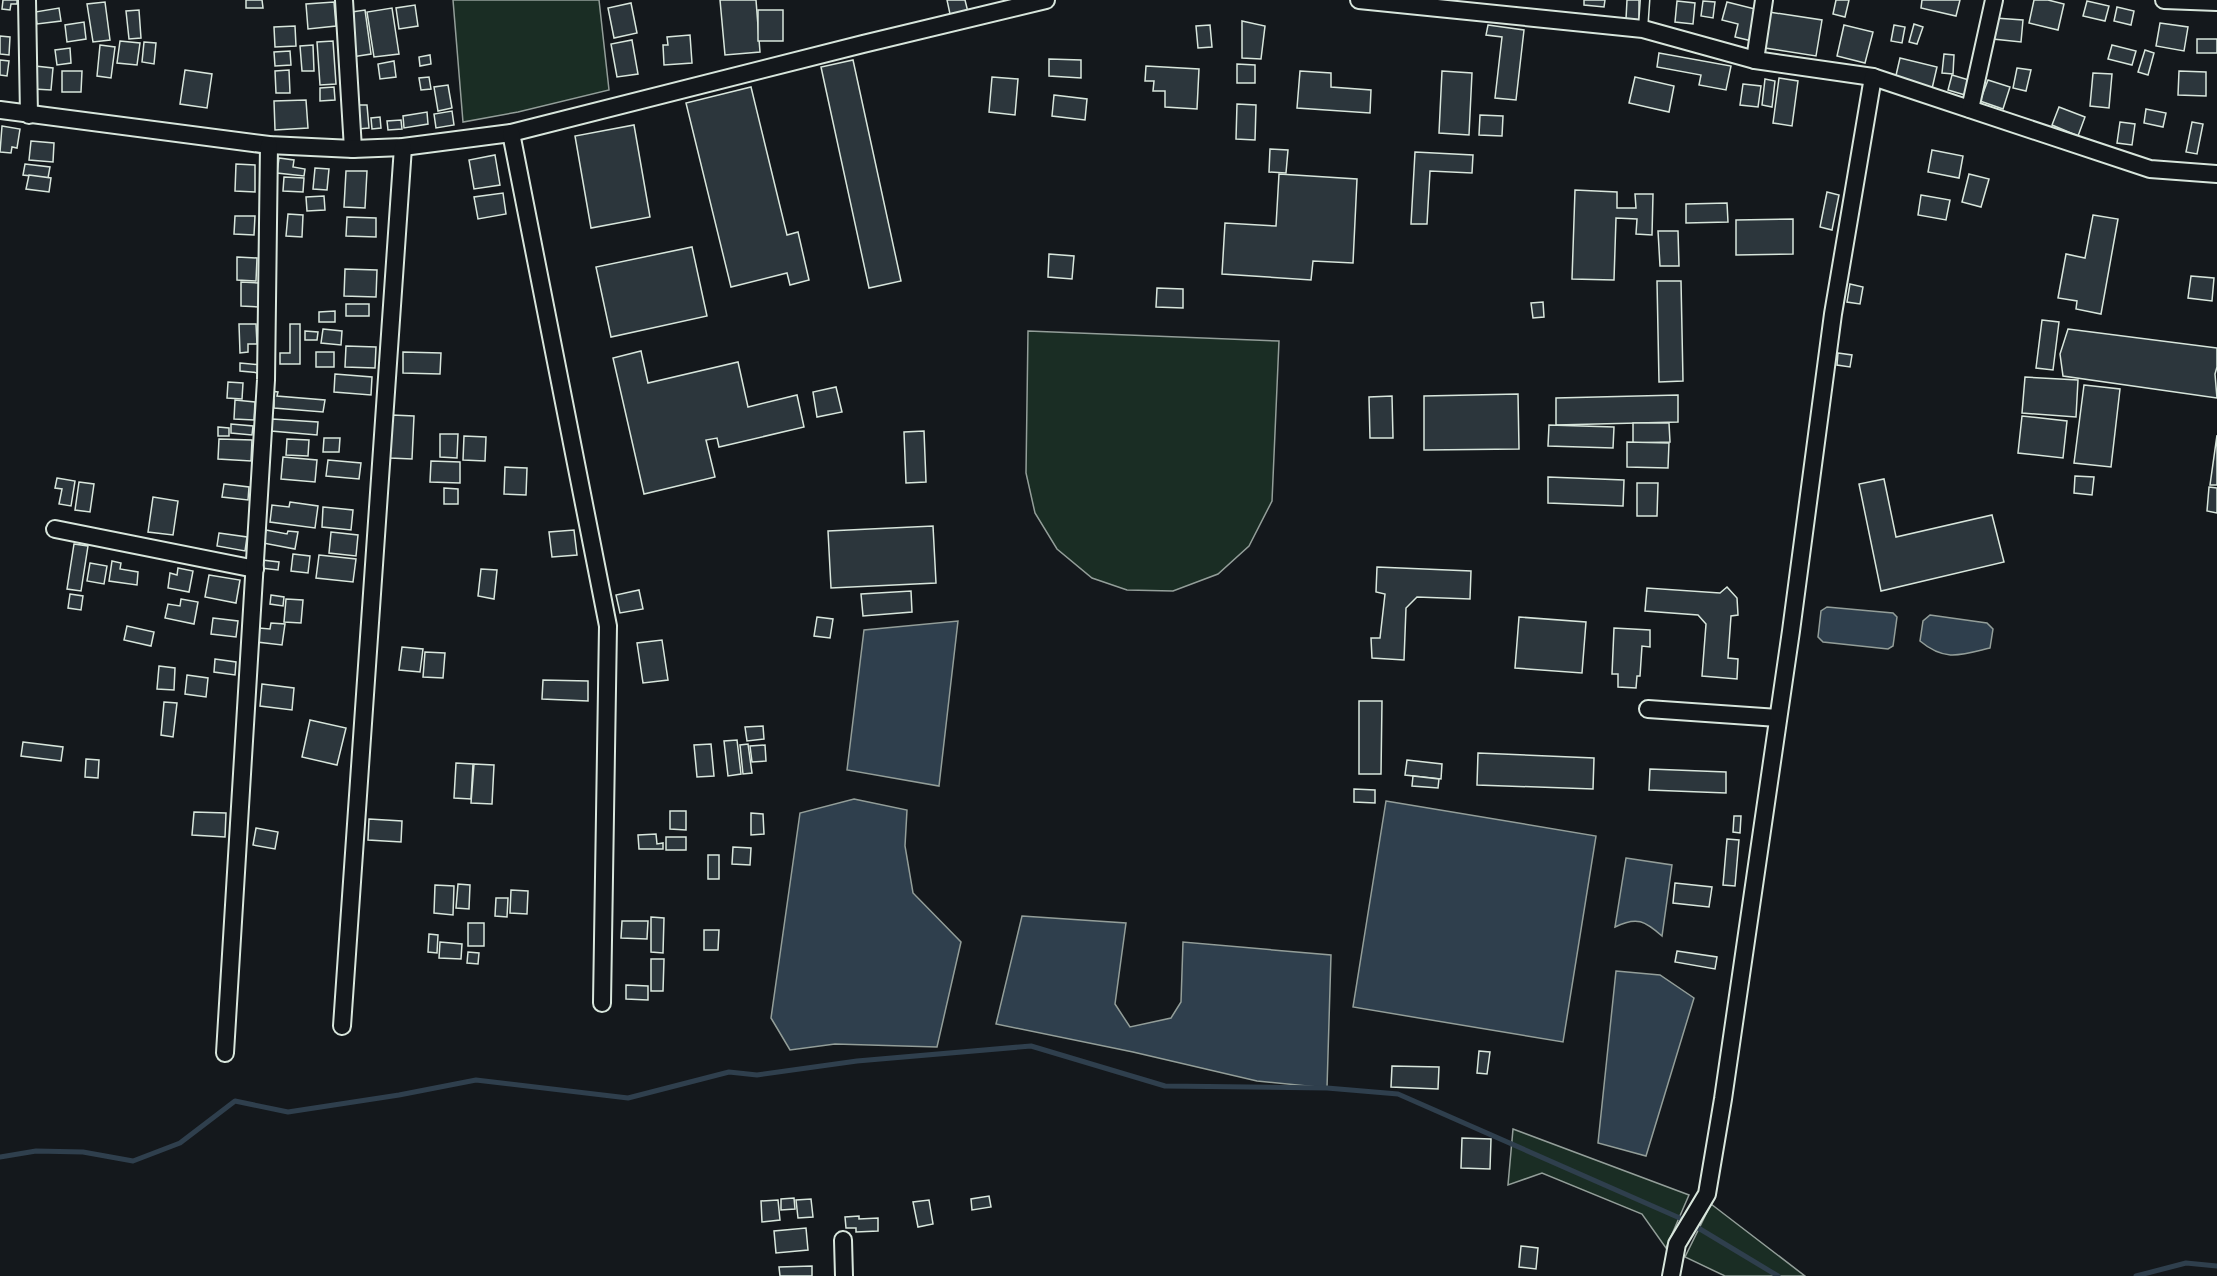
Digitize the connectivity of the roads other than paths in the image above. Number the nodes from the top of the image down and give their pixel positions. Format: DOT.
graph roads {
  1 [pos="27,0"];
  2 [pos="344,0"];
  3 [pos="1046,0"];
  4 [pos="1359,0"];
  5 [pos="1645,0"];
  6 [pos="1764,0"];
  7 [pos="1994,0"];
  8 [pos="2164,0"];
  9 [pos="2217,2"];
  10 [pos="1643,29"];
  11 [pos="1755,60"];
  12 [pos="1873,77"];
  13 [pos="1970,109"];
  14 [pos="0,110"];
  15 [pos="29,115"];
  16 [pos="511,133"];
  17 [pos="269,145"];
  18 [pos="403,147"];
  19 [pos="353,149"];
  20 [pos="2217,174"];
  21 [pos="55,529"];
  22 [pos="255,569"];
  23 [pos="1648,710"];
  24 [pos="1778,718"];
  25 [pos="602,1004"];
  26 [pos="342,1026"];
  27 [pos="225,1053"];
  28 [pos="843,1240"];
  29 [pos="844,1276"];
  30 [pos="1671,1276"];
  1 -- 15 [label="street"];
  2 -- 19 [label="street"];
  3 -- 16 [label="street"];
  4 -- 10 [label="street"];
  5 -- 10 [label="lane"];
  6 -- 11 [label="street"];
  7 -- 13 [label="street"];
  8 -- 9 [label="street"];
  10 -- 11 [label="street"];
  11 -- 12 [label="street"];
  12 -- 13 [label="street"];
  12 -- 24 [label="street"];
  13 -- 20 [label="street"];
  14 -- 15 [label="street"];
  15 -- 17 [label="street"];
  16 -- 18 [label="street"];
  16 -- 25 [label="street"];
  17 -- 19 [label="street"];
  17 -- 22 [label="street"];
  18 -- 19 [label="street"];
  18 -- 26 [label="street"];
  21 -- 22 [label="street"];
  22 -- 27 [label="street"];
  23 -- 24 [label="street"];
  24 -- 30 [label="street"];
  28 -- 29 [label="street"];
}
